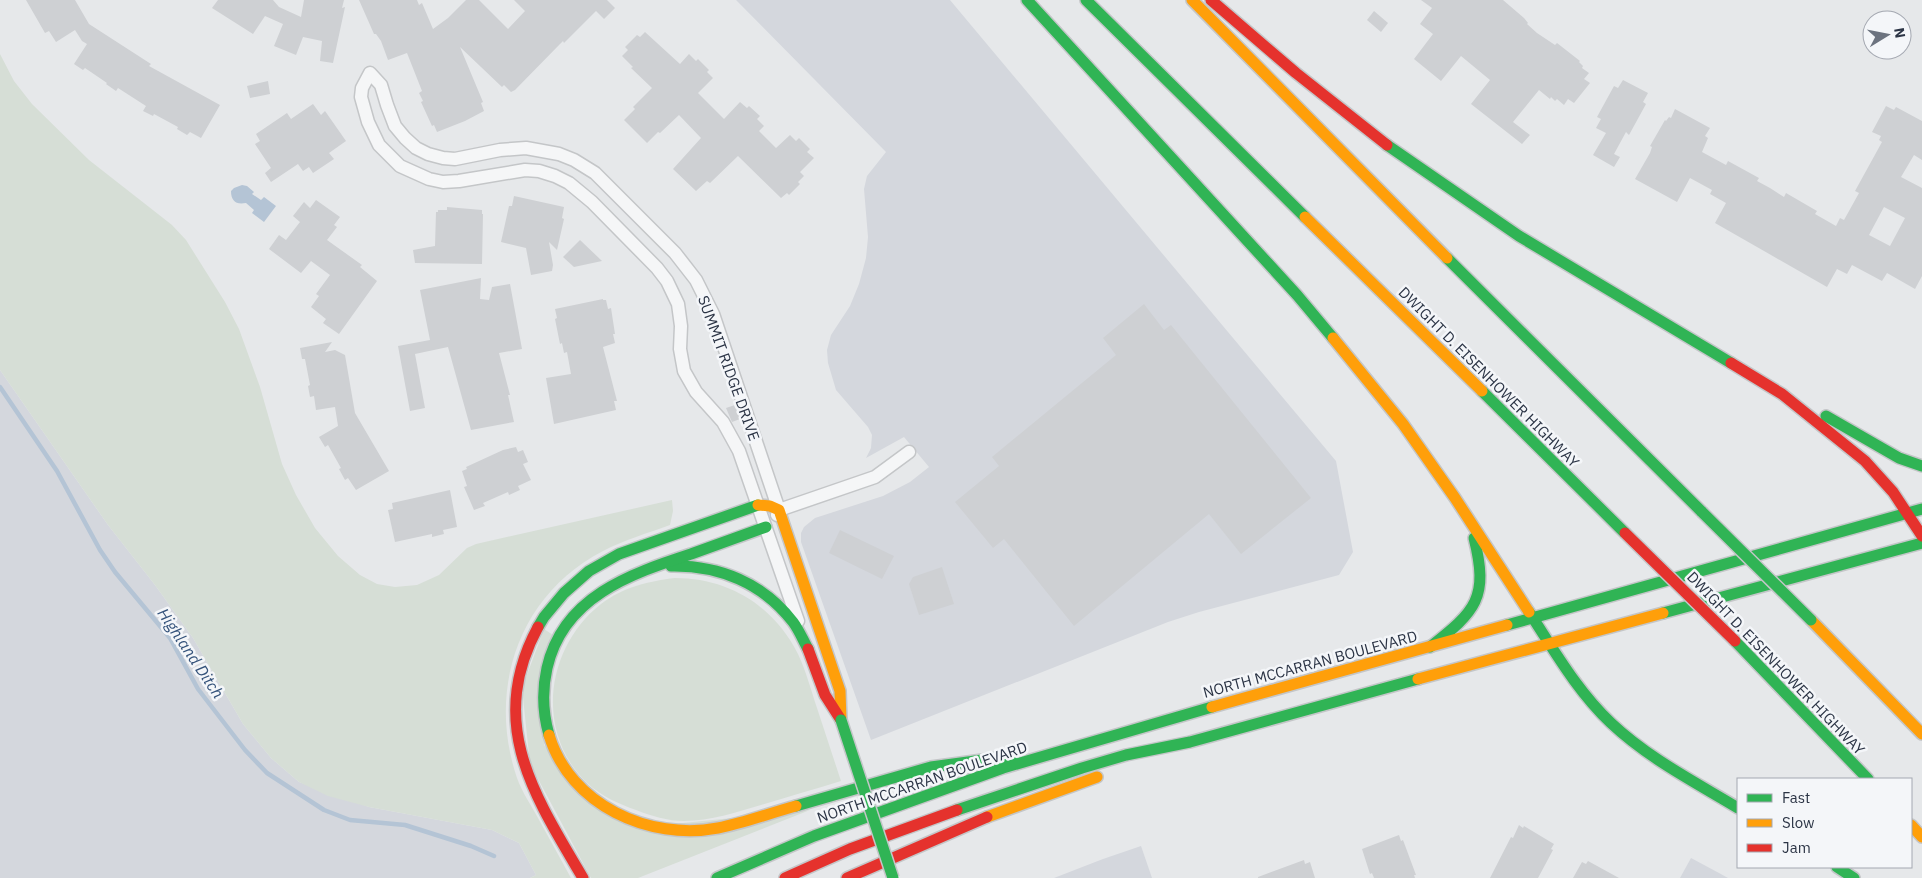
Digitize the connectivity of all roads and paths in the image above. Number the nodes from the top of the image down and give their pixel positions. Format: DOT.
graph roads {
  1 [pos="1027,0"];
  2 [pos="1086,0"];
  3 [pos="1192,0"];
  4 [pos="1211,0"];
  5 [pos="1782,394"];
  6 [pos="909,452"];
  7 [pos="1922,466"];
  8 [pos="1455,498"];
  9 [pos="758,506"];
  10 [pos="1922,509"];
  11 [pos="779,510"];
  12 [pos="1908,514"];
  13 [pos="766,527"];
  14 [pos="1922,536"];
  15 [pos="1922,543"];
  16 [pos="633,574"];
  17 [pos="1533,618"];
  18 [pos="1549,643"];
  19 [pos="1430,647"];
  20 [pos="808,649"];
  21 [pos="841,720"];
  22 [pos="1922,734"];
  23 [pos="1190,742"];
  24 [pos="1071,747"];
  25 [pos="1867,778"];
  26 [pos="1737,807"];
  27 [pos="1912,826"];
  28 [pos="1922,837"];
  29 [pos="1839,868"];
  30 [pos="583,878"];
  31 [pos="717,878"];
  32 [pos="785,878"];
  33 [pos="847,878"];
  34 [pos="893,878"];
  35 [pos="1854,878"];
  1 -- 8 [label="main road"];
  2 -- 25 [label="main road, DWIGHT D. EISENHOWER HIGHWAY, bridge"];
  3 -- 22 [label="main road, bridge"];
  4 -- 5 [label="main road"];
  5 -- 7 [label="main road"];
  5 -- 12 [label="main road"];
  6 -- 11 [label="street"];
  8 -- 17 [label="main road"];
  8 -- 19 [label="main road"];
  9 -- 11 [label="main road"];
  9 -- 11 [label="street, SUMMIT RIDGE DRIVE"];
  9 -- 13 [label="street, SUMMIT RIDGE DRIVE"];
  9 -- 30 [label="main road"];
  10 -- 12 [label="main road, NORTH MCCARRAN BOULEVARD"];
  11 -- 13 [label="street"];
  11 -- 21 [label="main road, SUMMIT RIDGE DRIVE"];
  12 -- 14 [label="main road"];
  12 -- 17 [label="main road, NORTH MCCARRAN BOULEVARD"];
  13 -- 16 [label="main road"];
  13 -- 20 [label="street, SUMMIT RIDGE DRIVE"];
  15 -- 18 [label="main road"];
  16 -- 20 [label="main road"];
  16 -- 24 [label="main road"];
  17 -- 18 [label="main road"];
  17 -- 19 [label="main road, NORTH MCCARRAN BOULEVARD"];
  18 -- 23 [label="main road"];
  18 -- 26 [label="main road"];
  19 -- 24 [label="main road, NORTH MCCARRAN BOULEVARD"];
  20 -- 21 [label="main road, SUMMIT RIDGE DRIVE"];
  21 -- 34 [label="main road, SUMMIT RIDGE DRIVE, bridge"];
  23 -- 32 [label="main road"];
  23 -- 33 [label="main road"];
  24 -- 31 [label="main road, NORTH MCCARRAN BOULEVARD"];
  27 -- 28 [label="main road"];
  29 -- 35 [label="main road"];
}
